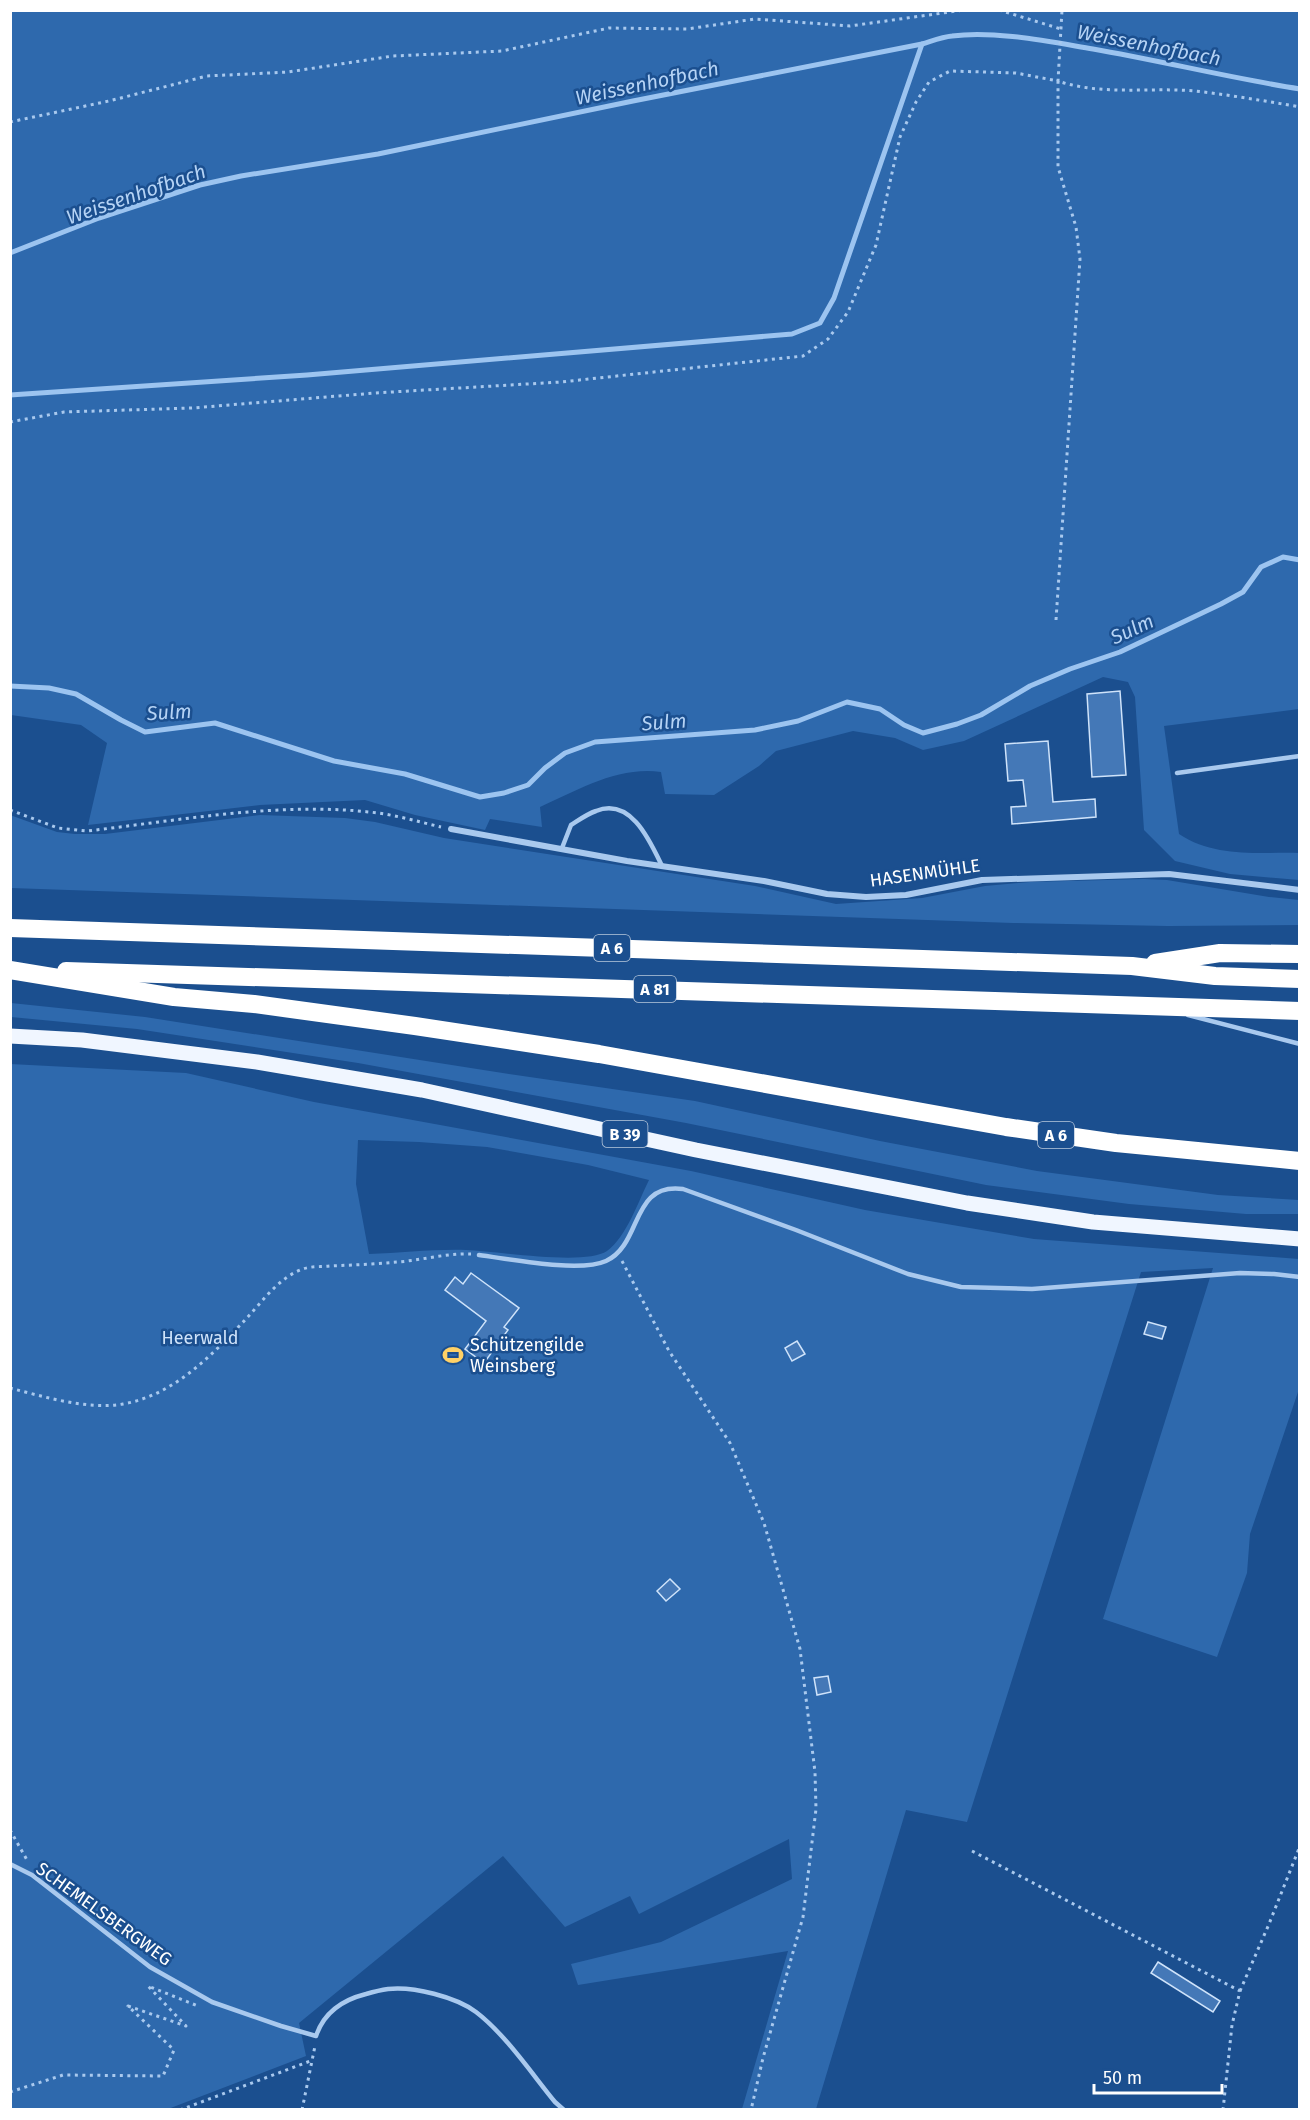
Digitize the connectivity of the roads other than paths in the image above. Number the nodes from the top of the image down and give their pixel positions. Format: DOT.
graph roads {
  1 [pos="1299,756"];
  2 [pos="1178,773"];
  3 [pos="452,829"];
  4 [pos="562,848"];
  5 [pos="662,866"];
  6 [pos="1299,890"];
  7 [pos="10,928"];
  8 [pos="1299,954"];
  9 [pos="1132,966"];
  10 [pos="10,970"];
  11 [pos="1299,979"];
  12 [pos="1153,1007"];
  13 [pos="1299,1011"];
  14 [pos="10,1035"];
  15 [pos="1299,1044"];
  16 [pos="1299,1161"];
  17 [pos="1299,1239"];
  18 [pos="479,1255"];
  19 [pos="1299,1277"];
  20 [pos="10,1864"];
  21 [pos="564,2109"];
  1 -- 2 [label="lane"];
  3 -- 4 [label="street, HASENMÜHLE"];
  4 -- 5 [label="street, HASENMÜHLE"];
  4 -- 5 [label="lane"];
  5 -- 6 [label="street, HASENMÜHLE"];
  7 -- 9 [label="highway, A 6"];
  8 -- 9 [label="highway, A 6"];
  9 -- 11 [label="highway"];
  10 -- 12 [label="highway, A 81"];
  10 -- 16 [label="highway, A 6"];
  12 -- 13 [label="highway, A 81"];
  12 -- 15 [label="lane"];
  14 -- 17 [label="main road, B 39"];
  18 -- 19 [label="lane"];
  20 -- 21 [label="lane, SCHEMELSBERGWEG"];
}
